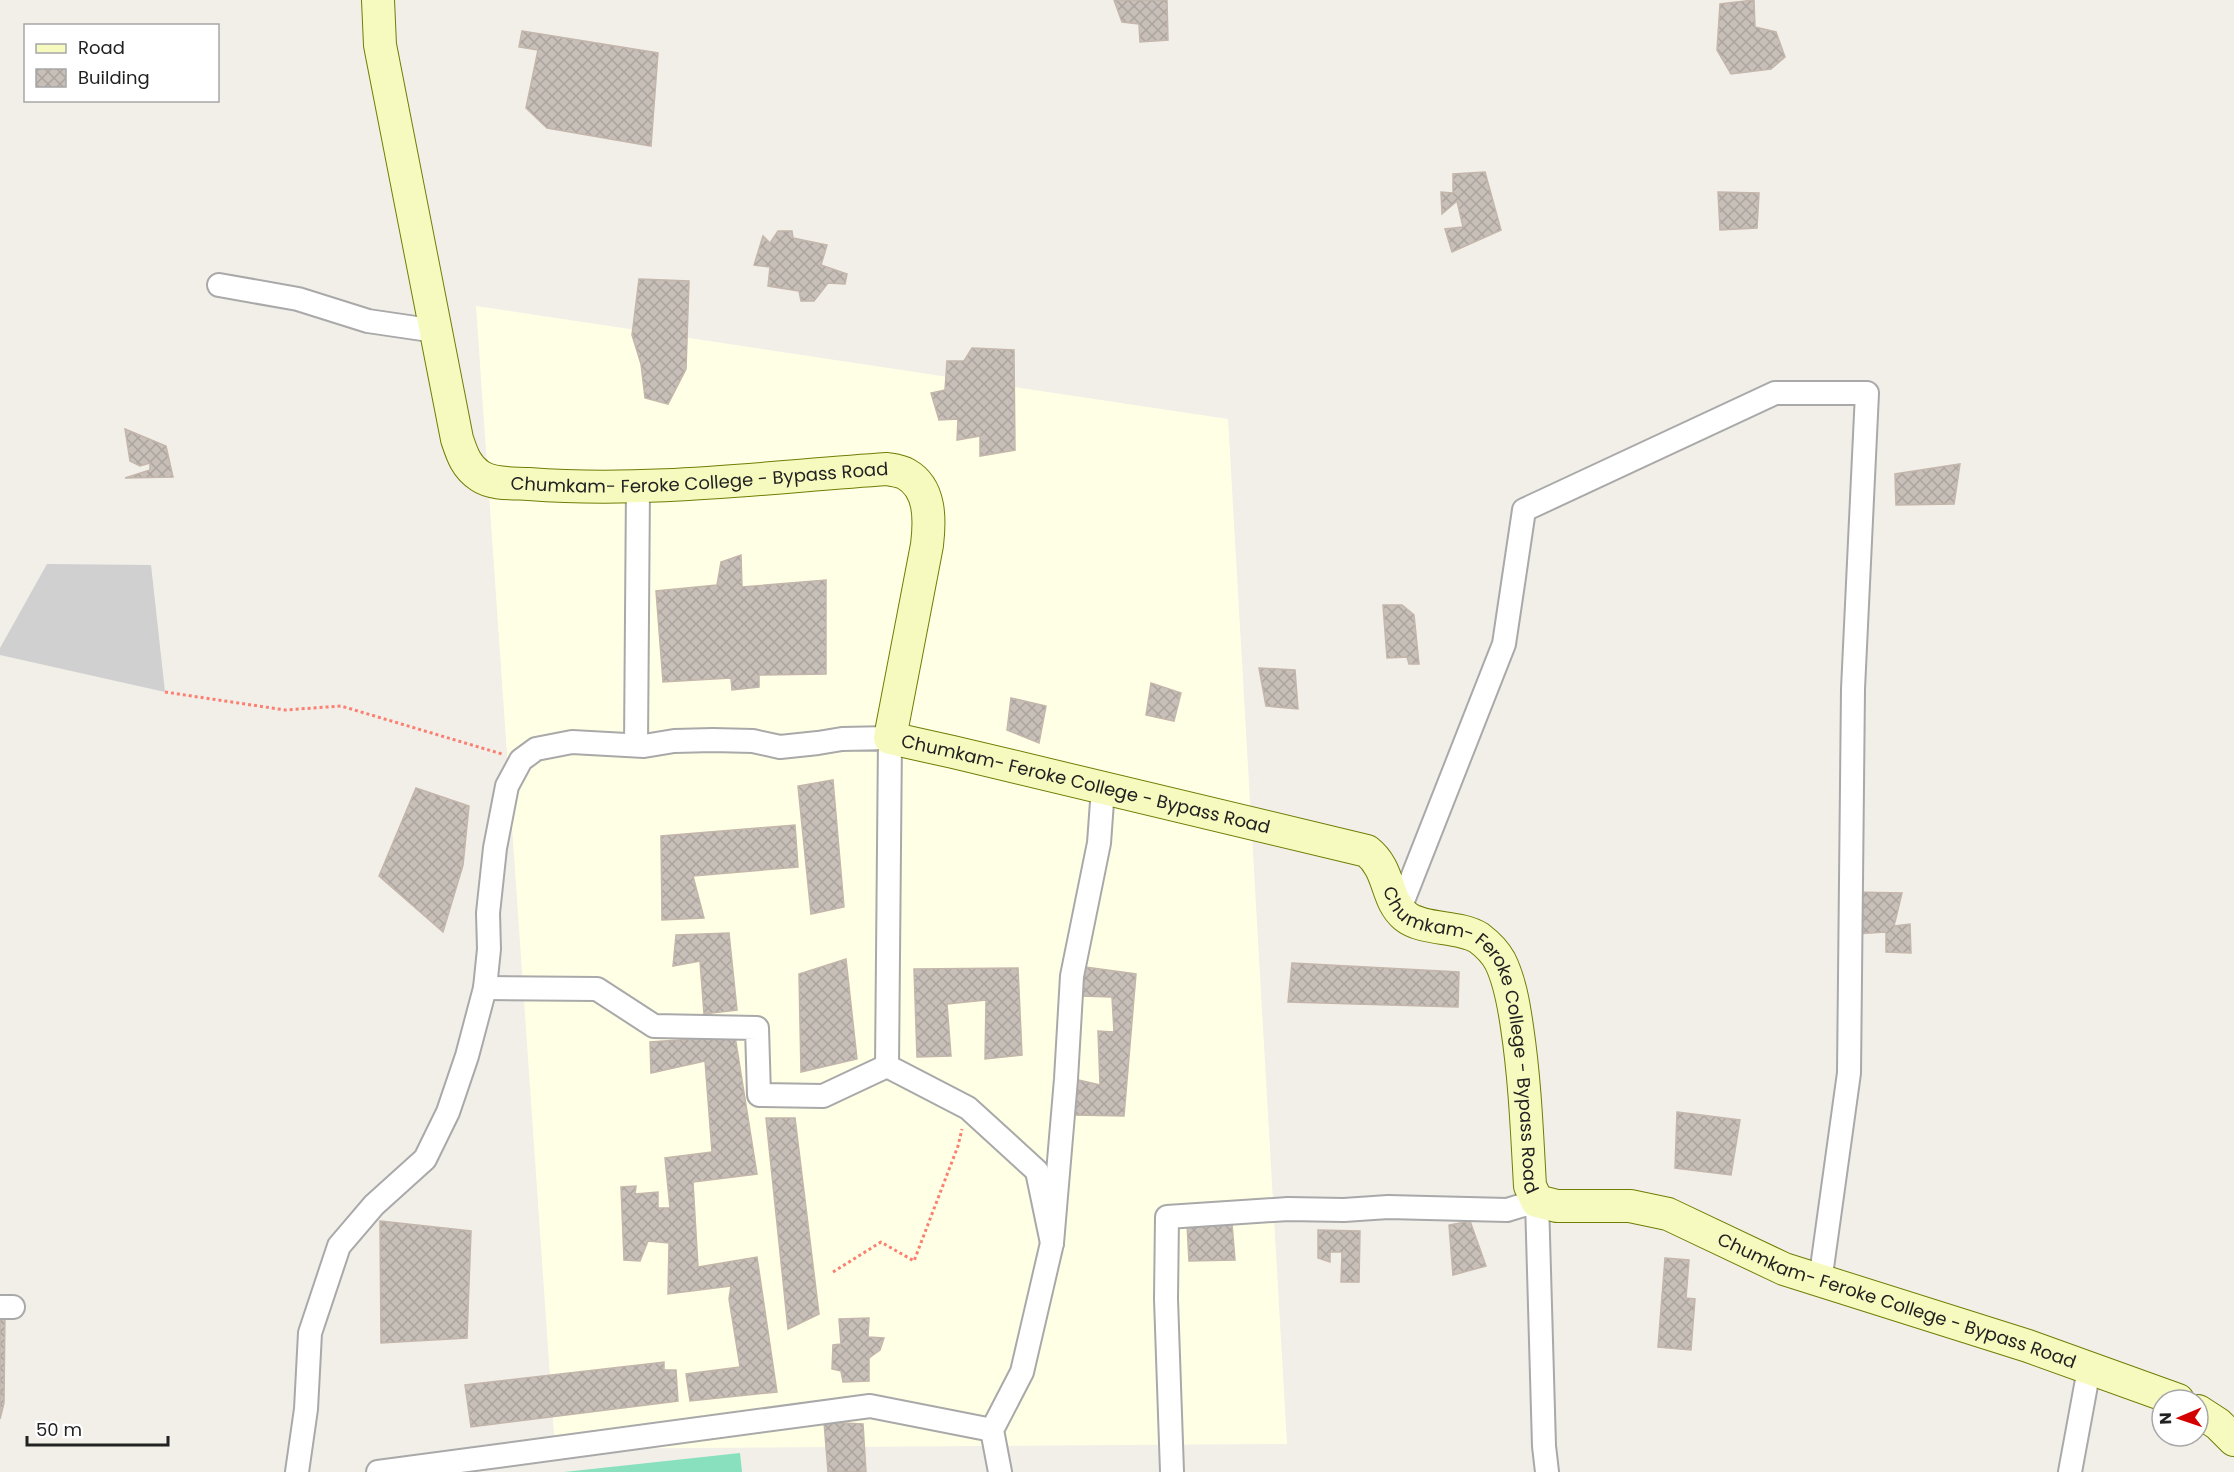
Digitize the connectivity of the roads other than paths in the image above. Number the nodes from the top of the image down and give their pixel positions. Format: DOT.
graph roads {
  1 [pos="378,0"];
  2 [pos="219,285"];
  3 [pos="436,331"];
  4 [pos="638,486"];
  5 [pos="890,738"];
  6 [pos="636,746"];
  7 [pos="1103,788"];
  8 [pos="1399,911"];
  9 [pos="485,988"];
  10 [pos="887,1066"];
  11 [pos="1537,1201"];
  12 [pos="1052,1243"];
  13 [pos="1820,1282"];
  14 [pos="2090,1369"];
  15 [pos="2150,1390"];
  16 [pos="2210,1419"];
  17 [pos="992,1430"];
  18 [pos="2234,1440"];
  19 [pos="297,1472"];
  20 [pos="378,1472"];
  21 [pos="1000,1472"];
  22 [pos="1172,1472"];
  23 [pos="1547,1472"];
  24 [pos="2070,1472"];
  1 -- 3 [label="main road, Chumkam- Feroke College - Bypass Road"];
  2 -- 3 [label="street"];
  3 -- 4 [label="main road, Chumkam- Feroke College - Bypass Road"];
  4 -- 5 [label="main road, Chumkam- Feroke College - Bypass Road"];
  4 -- 6 [label="street"];
  5 -- 6 [label="street"];
  5 -- 7 [label="main road, Chumkam- Feroke College - Bypass Road"];
  5 -- 10 [label="street"];
  6 -- 9 [label="street"];
  7 -- 8 [label="main road, Chumkam- Feroke College - Bypass Road"];
  7 -- 12 [label="street"];
  8 -- 11 [label="main road, Chumkam- Feroke College - Bypass Road"];
  8 -- 13 [label="street"];
  9 -- 10 [label="street"];
  9 -- 19 [label="street"];
  10 -- 12 [label="street"];
  11 -- 13 [label="main road, Chumkam- Feroke College - Bypass Road"];
  11 -- 22 [label="street"];
  11 -- 23 [label="street"];
  12 -- 17 [label="street"];
  13 -- 14 [label="main road, Chumkam- Feroke College - Bypass Road"];
  14 -- 15 [label="main road, Chumkam- Feroke College - Bypass Road"];
  14 -- 24 [label="street"];
  16 -- 18 [label="main road"];
  17 -- 20 [label="street"];
  17 -- 21 [label="street"];
}
